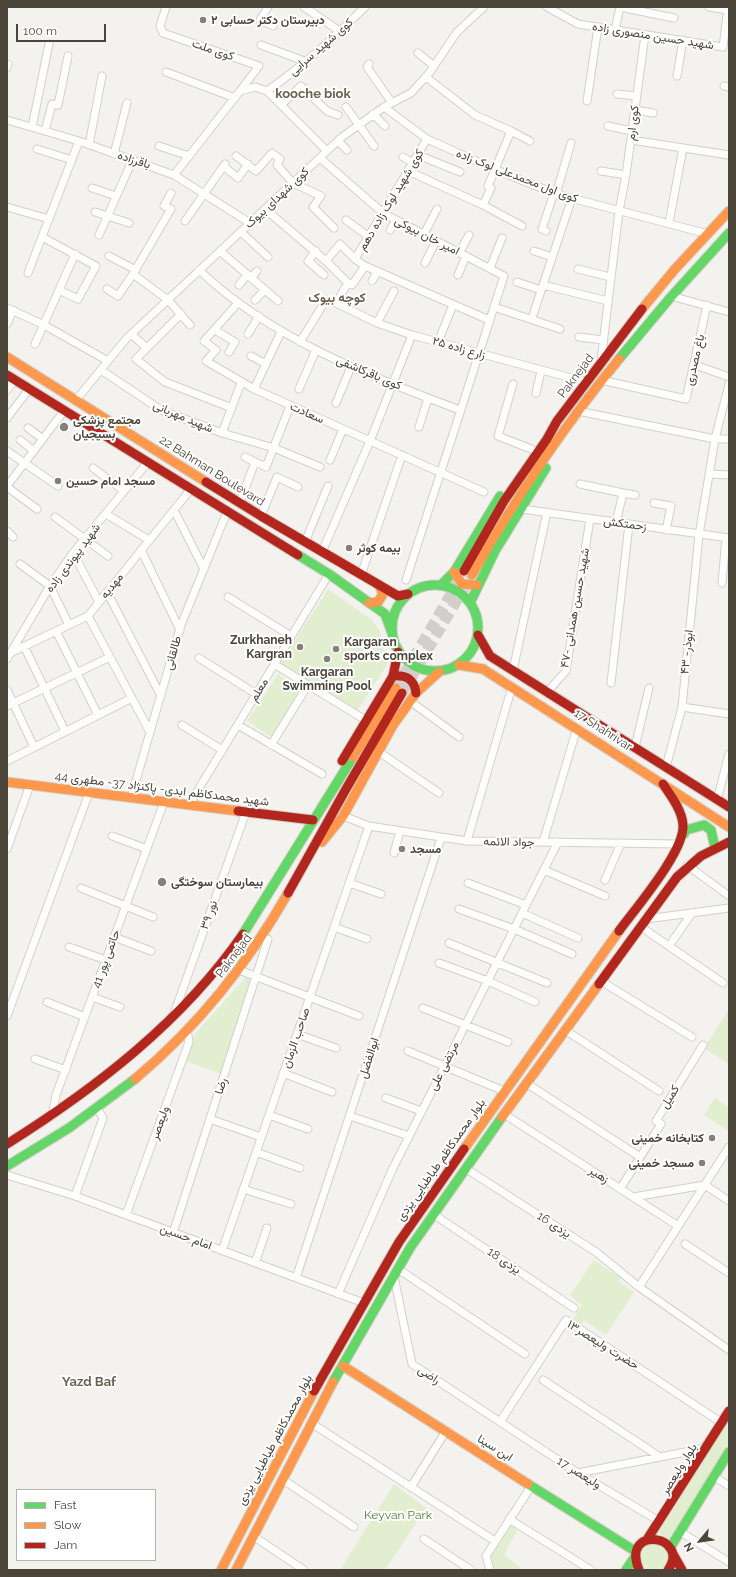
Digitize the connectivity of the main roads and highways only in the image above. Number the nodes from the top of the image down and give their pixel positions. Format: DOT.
graph roads {
  1 [pos="729,211"];
  2 [pos="729,232"];
  3 [pos="8,360"];
  4 [pos="9,382"];
  5 [pos="558,419"];
  6 [pos="567,427"];
  7 [pos="171,459"];
  8 [pos="163,472"];
  9 [pos="454,572"];
  10 [pos="379,585"];
  11 [pos="441,585"];
  12 [pos="477,585"];
  13 [pos="408,594"];
  14 [pos="369,603"];
  15 [pos="470,603"];
  16 [pos="392,634"];
  17 [pos="478,635"];
  18 [pos="398,652"];
  19 [pos="490,656"];
  20 [pos="459,665"];
  21 [pos="483,670"];
  22 [pos="439,672"];
  23 [pos="393,676"];
  24 [pos="416,693"];
  25 [pos="7,782"];
  26 [pos="661,782"];
  27 [pos="729,807"];
  28 [pos="313,820"];
  29 [pos="729,827"];
  30 [pos="684,834"];
  31 [pos="729,842"];
  32 [pos="715,848"];
  33 [pos="314,849"];
  34 [pos="468,1141"];
  35 [pos="7,1144"];
  36 [pos="479,1148"];
  37 [pos="7,1166"];
  38 [pos="342,1366"];
  39 [pos="729,1411"];
  40 [pos="729,1452"];
  41 [pos="648,1538"];
  42 [pos="672,1551"];
  43 [pos="634,1555"];
  44 [pos="221,1570"];
  45 [pos="236,1570"];
  46 [pos="626,1570"];
  47 [pos="638,1570"];
  48 [pos="668,1570"];
  49 [pos="682,1570"];
  1 -- 5 [label="main road, Paknejad"];
  2 -- 6 [label="main road, Paknejad"];
  3 -- 7 [label="main road, 22 Bahman Boulevard"];
  4 -- 8 [label="main road"];
  5 -- 6 [label="main road, Paknejad"];
  5 -- 9 [label="main road"];
  6 -- 12 [label="main road"];
  7 -- 8 [label="main road"];
  7 -- 10 [label="main road, 22 Bahman Boulevard"];
  8 -- 14 [label="main road"];
  9 -- 11 [label="main road"];
  9 -- 12 [label="main road"];
  10 -- 13 [label="main road, 22 Bahman Boulevard"];
  10 -- 14 [label="main road"];
  11 -- 13 [label="main road"];
  11 -- 15 [label="main road"];
  12 -- 15 [label="main road"];
  13 -- 16 [label="main road"];
  14 -- 16 [label="main road"];
  15 -- 17 [label="main road"];
  16 -- 18 [label="main road"];
  17 -- 19 [label="main road, 17 Shahrivar"];
  17 -- 20 [label="main road"];
  18 -- 22 [label="main road"];
  18 -- 23 [label="main road"];
  19 -- 21 [label="main road"];
  19 -- 27 [label="main road, 17 Shahrivar"];
  20 -- 21 [label="main road, 17 Shahrivar"];
  20 -- 22 [label="main road"];
  21 -- 26 [label="main road, 17 Shahrivar"];
  22 -- 24 [label="main road"];
  23 -- 24 [label="main road"];
  23 -- 28 [label="main road"];
  24 -- 33 [label="main road"];
  25 -- 28 [label="main road, شهید محمدکاظم ابدی- پاکنژاد 37- مطهری 44"];
  26 -- 29 [label="main road, 17 Shahrivar"];
  26 -- 30 [label="main road"];
  28 -- 33 [label="main road, Paknejad"];
  28 -- 35 [label="main road"];
  30 -- 32 [label="main road"];
  30 -- 34 [label="main road, بلوار محمدکاظم طباطبایی یزدی"];
  31 -- 32 [label="main road, بلوار محمدکاظم طباطبایی یزدی"];
  32 -- 36 [label="main road, بلوار محمدکاظم طباطبایی یزدی"];
  33 -- 37 [label="main road, Paknejad"];
  34 -- 36 [label="main road"];
  34 -- 44 [label="main road, بلوار محمدکاظم طباطبایی یزدی"];
  36 -- 38 [label="main road, بلوار محمدکاظم طباطبایی یزدی"];
  38 -- 43 [label="main road, ابن سینا"];
  38 -- 45 [label="main road, بلوار محمدکاظم طباطبایی یزدی"];
  39 -- 41 [label="main road, بلوار ولیعصر"];
  40 -- 42 [label="main road"];
  41 -- 42 [label="main road"];
  41 -- 43 [label="main road, بلوار ولیعصر"];
  42 -- 48 [label="main road"];
  42 -- 49 [label="main road"];
  43 -- 46 [label="main road"];
  43 -- 47 [label="main road"];
}
